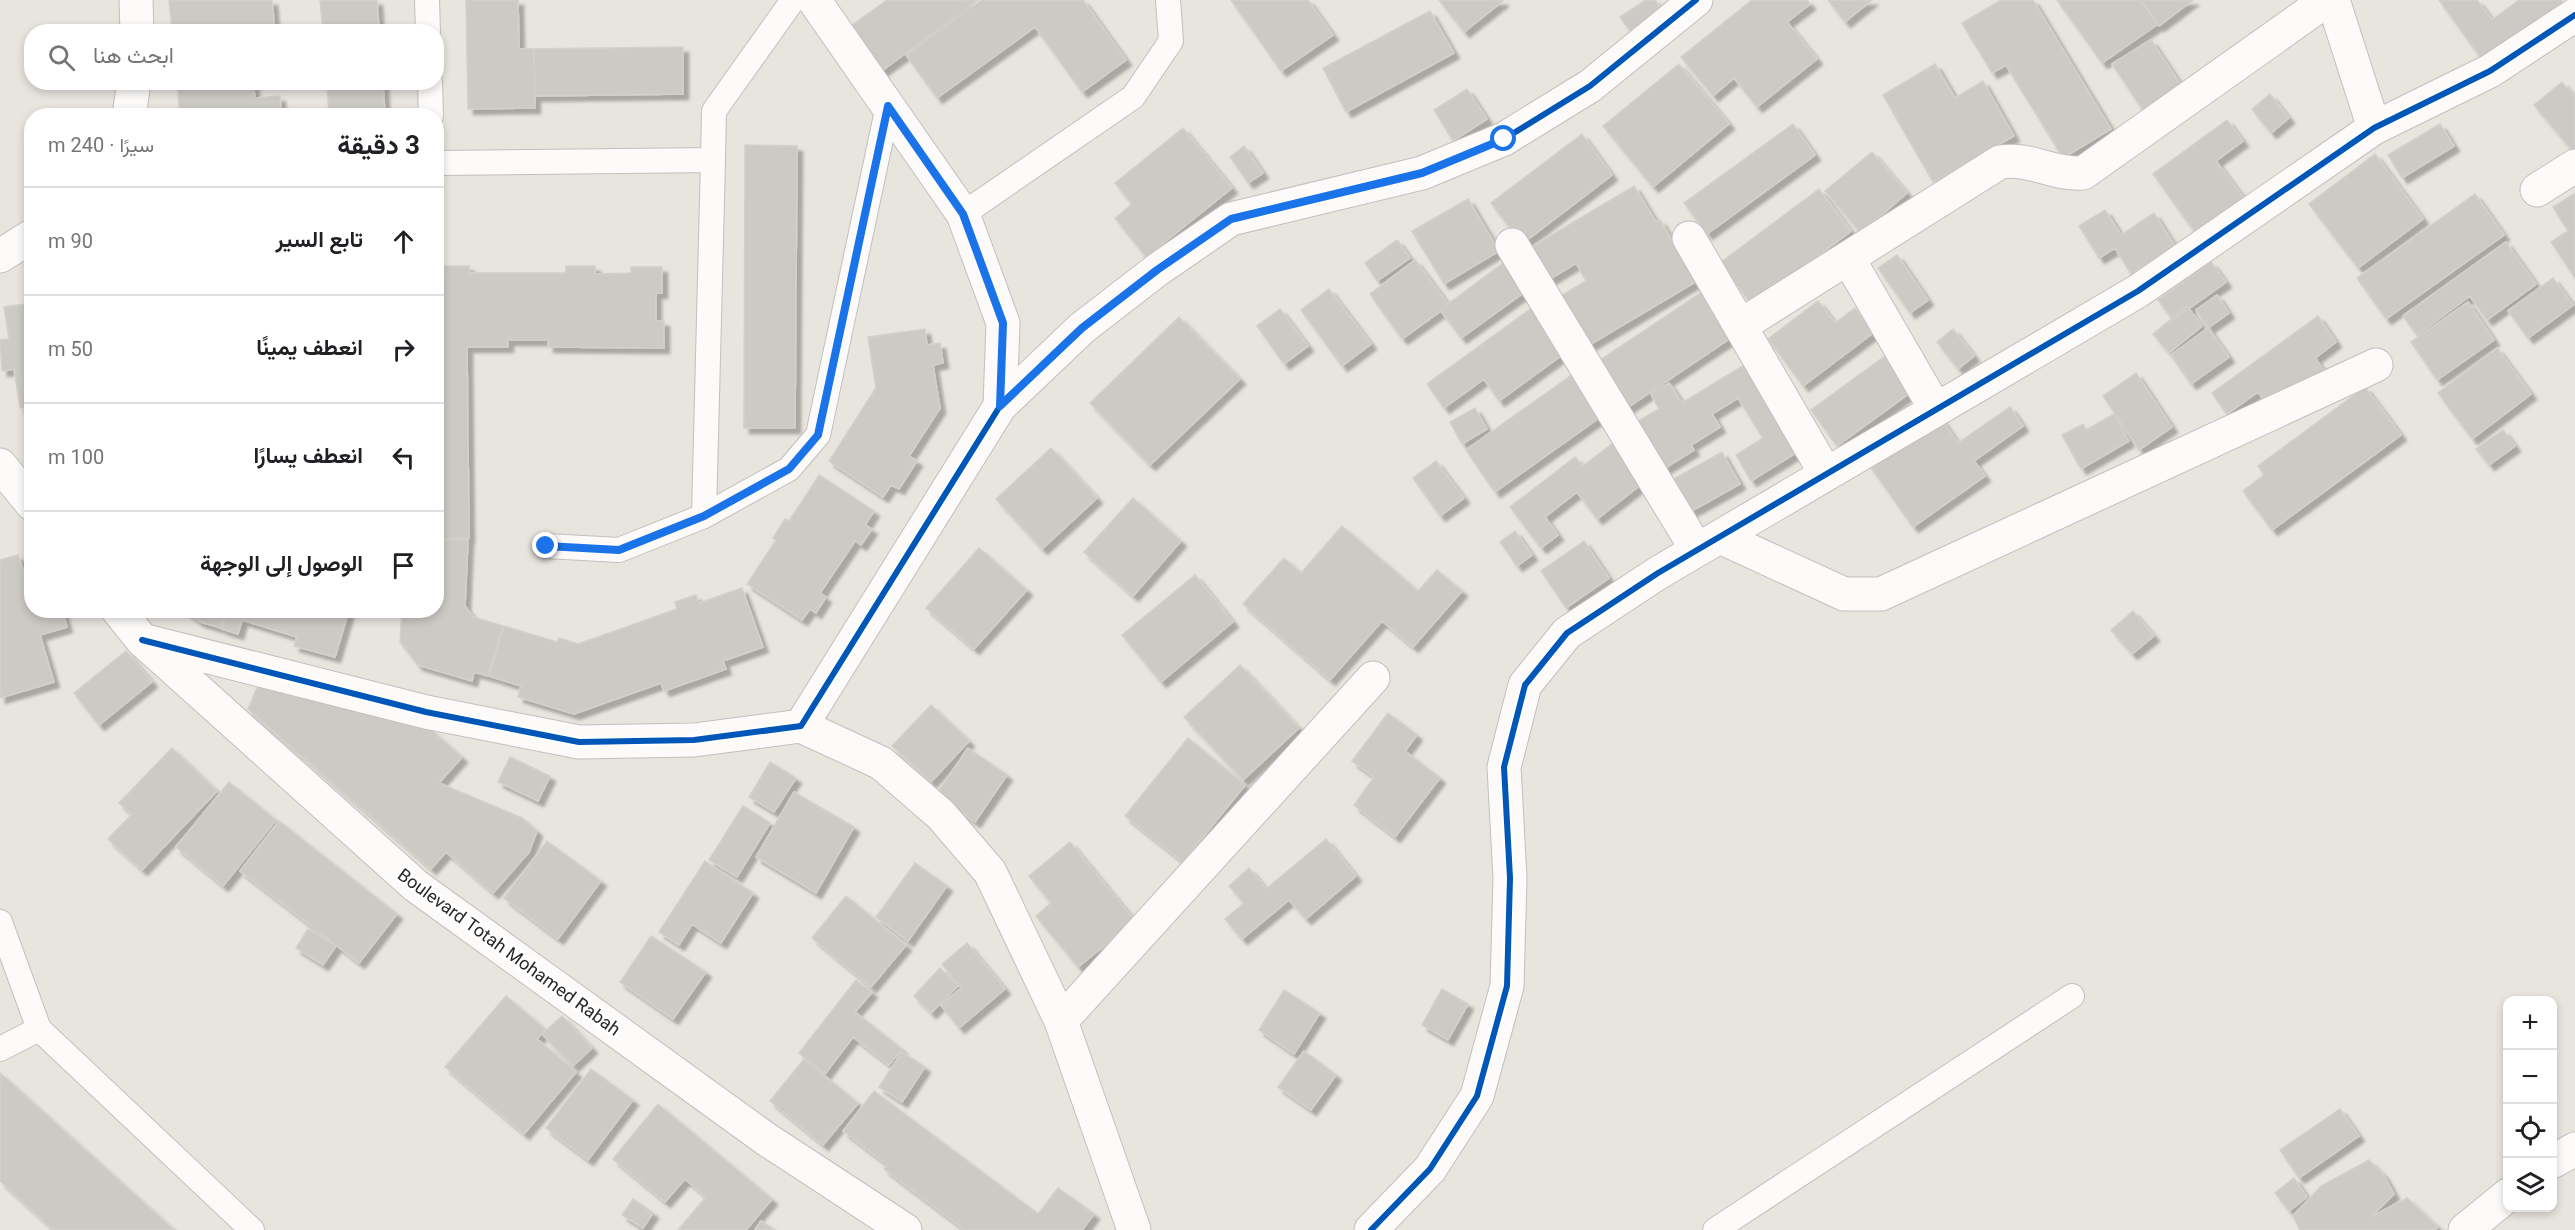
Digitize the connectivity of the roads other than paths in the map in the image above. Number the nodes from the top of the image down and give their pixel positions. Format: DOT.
graph roads {
  1 [pos="136,0"];
  2 [pos="427,0"];
  3 [pos="793,0"];
  4 [pos="814,0"];
  5 [pos="1168,0"];
  6 [pos="1696,0"];
  7 [pos="2327,0"];
  8 [pos="2333,0"];
  9 [pos="2575,15"];
  10 [pos="137,24"];
  11 [pos="428,24"];
  12 [pos="133,90"];
  13 [pos="430,90"];
  14 [pos="888,106"];
  15 [pos="130,108"];
  16 [pos="431,108"];
  17 [pos="2374,128"];
  18 [pos="713,160"];
  19 [pos="444,164"];
  20 [pos="2575,166"];
  21 [pos="2537,190"];
  22 [pos="963,214"];
  23 [pos="1689,237"];
  24 [pos="24,241"];
  25 [pos="1512,245"];
  26 [pos="0,256"];
  27 [pos="1848,258"];
  28 [pos="1740,326"];
  29 [pos="2376,365"];
  30 [pos="1000,406"];
  31 [pos="1936,410"];
  32 [pos="0,465"];
  33 [pos="1826,474"];
  34 [pos="24,494"];
  35 [pos="704,516"];
  36 [pos="1709,544"];
  37 [pos="546,546"];
  38 [pos="124,618"];
  39 [pos="142,640"];
  40 [pos="1373,678"];
  41 [pos="801,726"];
  42 [pos="0,922"];
  43 [pos="2072,996"];
  44 [pos="1061,1021"];
  45 [pos="39,1029"];
  46 [pos="0,1049"];
  47 [pos="2575,1149"];
  48 [pos="2557,1160"];
  49 [pos="2503,1199"];
  50 [pos="252,1230"];
  51 [pos="905,1230"];
  52 [pos="1134,1230"];
  53 [pos="1371,1230"];
  54 [pos="1715,1230"];
  55 [pos="2465,1230"];
  1 -- 10 [label="street"];
  2 -- 11 [label="lane"];
  3 -- 18 [label="lane"];
  4 -- 14 [label="street"];
  5 -- 22 [label="lane"];
  6 -- 30 [label="street"];
  7 -- 27 [label="street"];
  8 -- 17 [label="street"];
  9 -- 17 [label="street"];
  12 -- 15 [label="street"];
  13 -- 16 [label="lane"];
  14 -- 22 [label="street"];
  14 -- 35 [label="lane"];
  17 -- 31 [label="street"];
  18 -- 19 [label="lane"];
  18 -- 35 [label="lane"];
  20 -- 21 [label="street"];
  22 -- 30 [label="street"];
  23 -- 28 [label="street"];
  24 -- 26 [label="street"];
  25 -- 36 [label="street"];
  27 -- 28 [label="street"];
  27 -- 31 [label="street"];
  28 -- 33 [label="street"];
  29 -- 36 [label="street"];
  30 -- 41 [label="street"];
  31 -- 33 [label="street"];
  32 -- 34 [label="street"];
  33 -- 36 [label="street"];
  35 -- 37 [label="lane"];
  36 -- 53 [label="street"];
  38 -- 39 [label="street, Boulevard Totah Mohamed Rabah"];
  39 -- 41 [label="street"];
  39 -- 51 [label="street, Boulevard Totah Mohamed Rabah"];
  40 -- 44 [label="street"];
  41 -- 44 [label="street"];
  42 -- 45 [label="lane"];
  43 -- 54 [label="lane"];
  44 -- 52 [label="street"];
  45 -- 46 [label="lane"];
  45 -- 50 [label="lane"];
  47 -- 48 [label="street"];
  49 -- 55 [label="street"];
}
